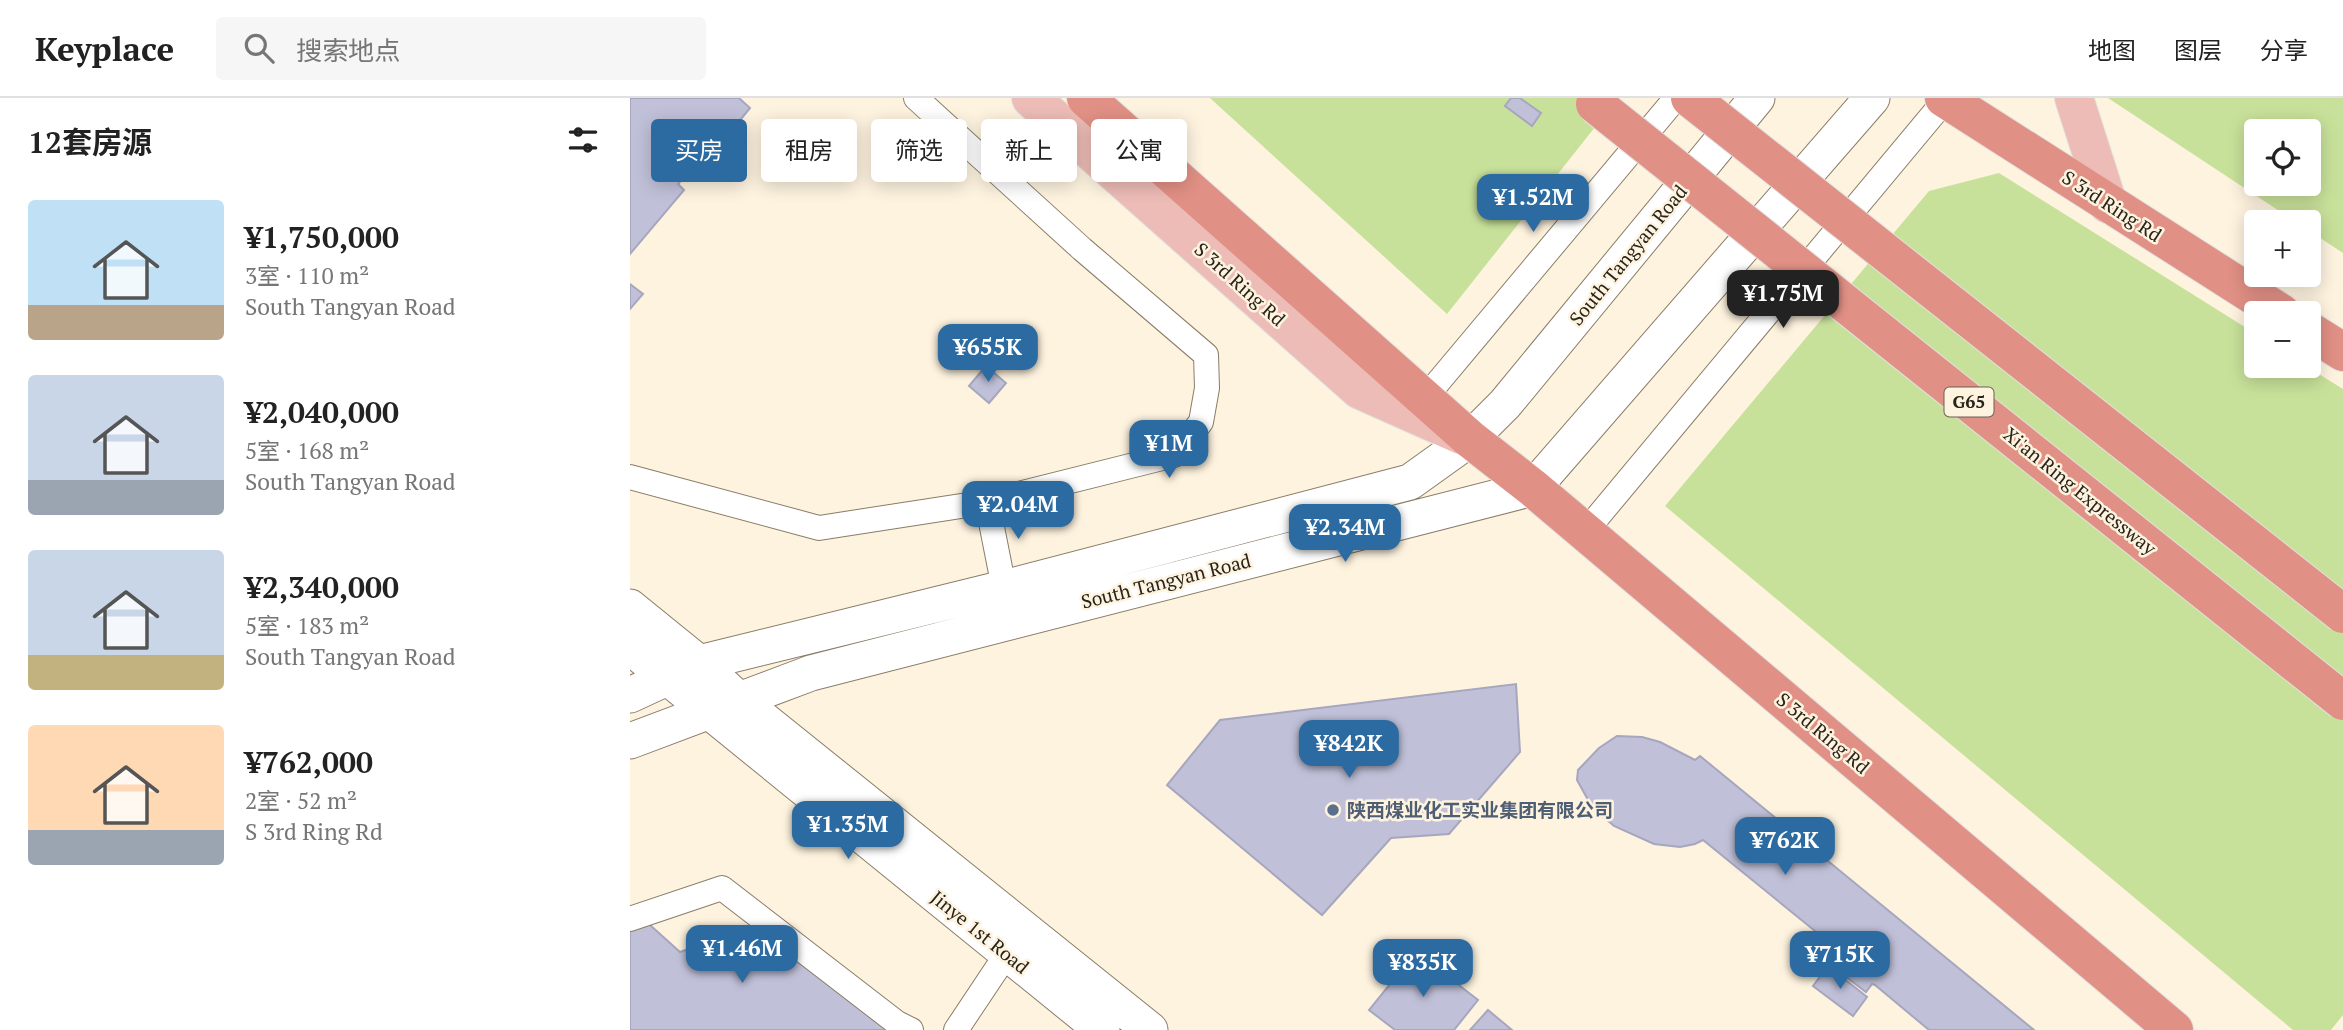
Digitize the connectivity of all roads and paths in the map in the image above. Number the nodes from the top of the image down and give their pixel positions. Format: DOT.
graph roads {
  1 [pos="916,98"];
  2 [pos="1031,98"];
  3 [pos="1086,98"];
  4 [pos="1588,98"];
  5 [pos="1676,98"];
  6 [pos="1690,98"];
  7 [pos="1757,98"];
  8 [pos="1872,98"];
  9 [pos="2074,98"];
  10 [pos="1945,99"];
  11 [pos="2108,204"];
  12 [pos="2262,301"];
  13 [pos="2321,338"];
  14 [pos="2343,352"];
  15 [pos="1424,399"];
  16 [pos="1470,439"];
  17 [pos="630,477"];
  18 [pos="1533,488"];
  19 [pos="987,502"];
  20 [pos="1585,532"];
  21 [pos="1004,588"];
  22 [pos="630,607"];
  23 [pos="2343,614"];
  24 [pos="630,647"];
  25 [pos="699,663"];
  26 [pos="668,678"];
  27 [pos="630,695"];
  28 [pos="2343,701"];
  29 [pos="724,706"];
  30 [pos="630,741"];
  31 [pos="630,919"];
  32 [pos="1016,941"];
  33 [pos="911,1030"];
  34 [pos="956,1030"];
  35 [pos="1102,1030"];
  36 [pos="1150,1030"];
  37 [pos="2174,1030"];
  1 -- 19 [label="street"];
  2 -- 16 [label="main road, S 3rd Ring Rd"];
  3 -- 15 [label="highway, S 3rd Ring Rd"];
  4 -- 28 [label="highway, Xi'an Ring Expressway / G65, bridge"];
  5 -- 15 [label="street"];
  6 -- 23 [label="highway, bridge"];
  7 -- 16 [label="main road, South Tangyan Road"];
  8 -- 18 [label="main road"];
  9 -- 11 [label="main road"];
  10 -- 11 [label="highway, S 3rd Ring Rd"];
  10 -- 20 [label="street"];
  11 -- 12 [label="highway, S 3rd Ring Rd"];
  13 -- 14 [label="highway"];
  15 -- 16 [label="highway, S 3rd Ring Rd"];
  16 -- 18 [label="highway, S 3rd Ring Rd"];
  16 -- 21 [label="main road, South Tangyan Road"];
  17 -- 19 [label="street"];
  18 -- 20 [label="highway, S 3rd Ring Rd"];
  18 -- 29 [label="main road, South Tangyan Road"];
  19 -- 21 [label="street"];
  20 -- 37 [label="highway, S 3rd Ring Rd"];
  21 -- 25 [label="main road, South Tangyan Road"];
  22 -- 25 [label="main road, Jinye 1st Road"];
  24 -- 26 [label="main road, Jinye 1st Road"];
  25 -- 26 [label="main road, South Tangyan Road"];
  25 -- 29 [label="main road, Jinye 1st Road"];
  26 -- 27 [label="main road, South Tangyan Road"];
  26 -- 29 [label="main road, Jinye 1st Road"];
  29 -- 30 [label="main road, South Tangyan Road"];
  29 -- 32 [label="main road, Jinye 1st Road"];
  31 -- 33 [label="street"];
  32 -- 34 [label="street"];
  32 -- 35 [label="main road, Jinye 1st Road"];
  32 -- 36 [label="main road, Jinye 1st Road"];
}
